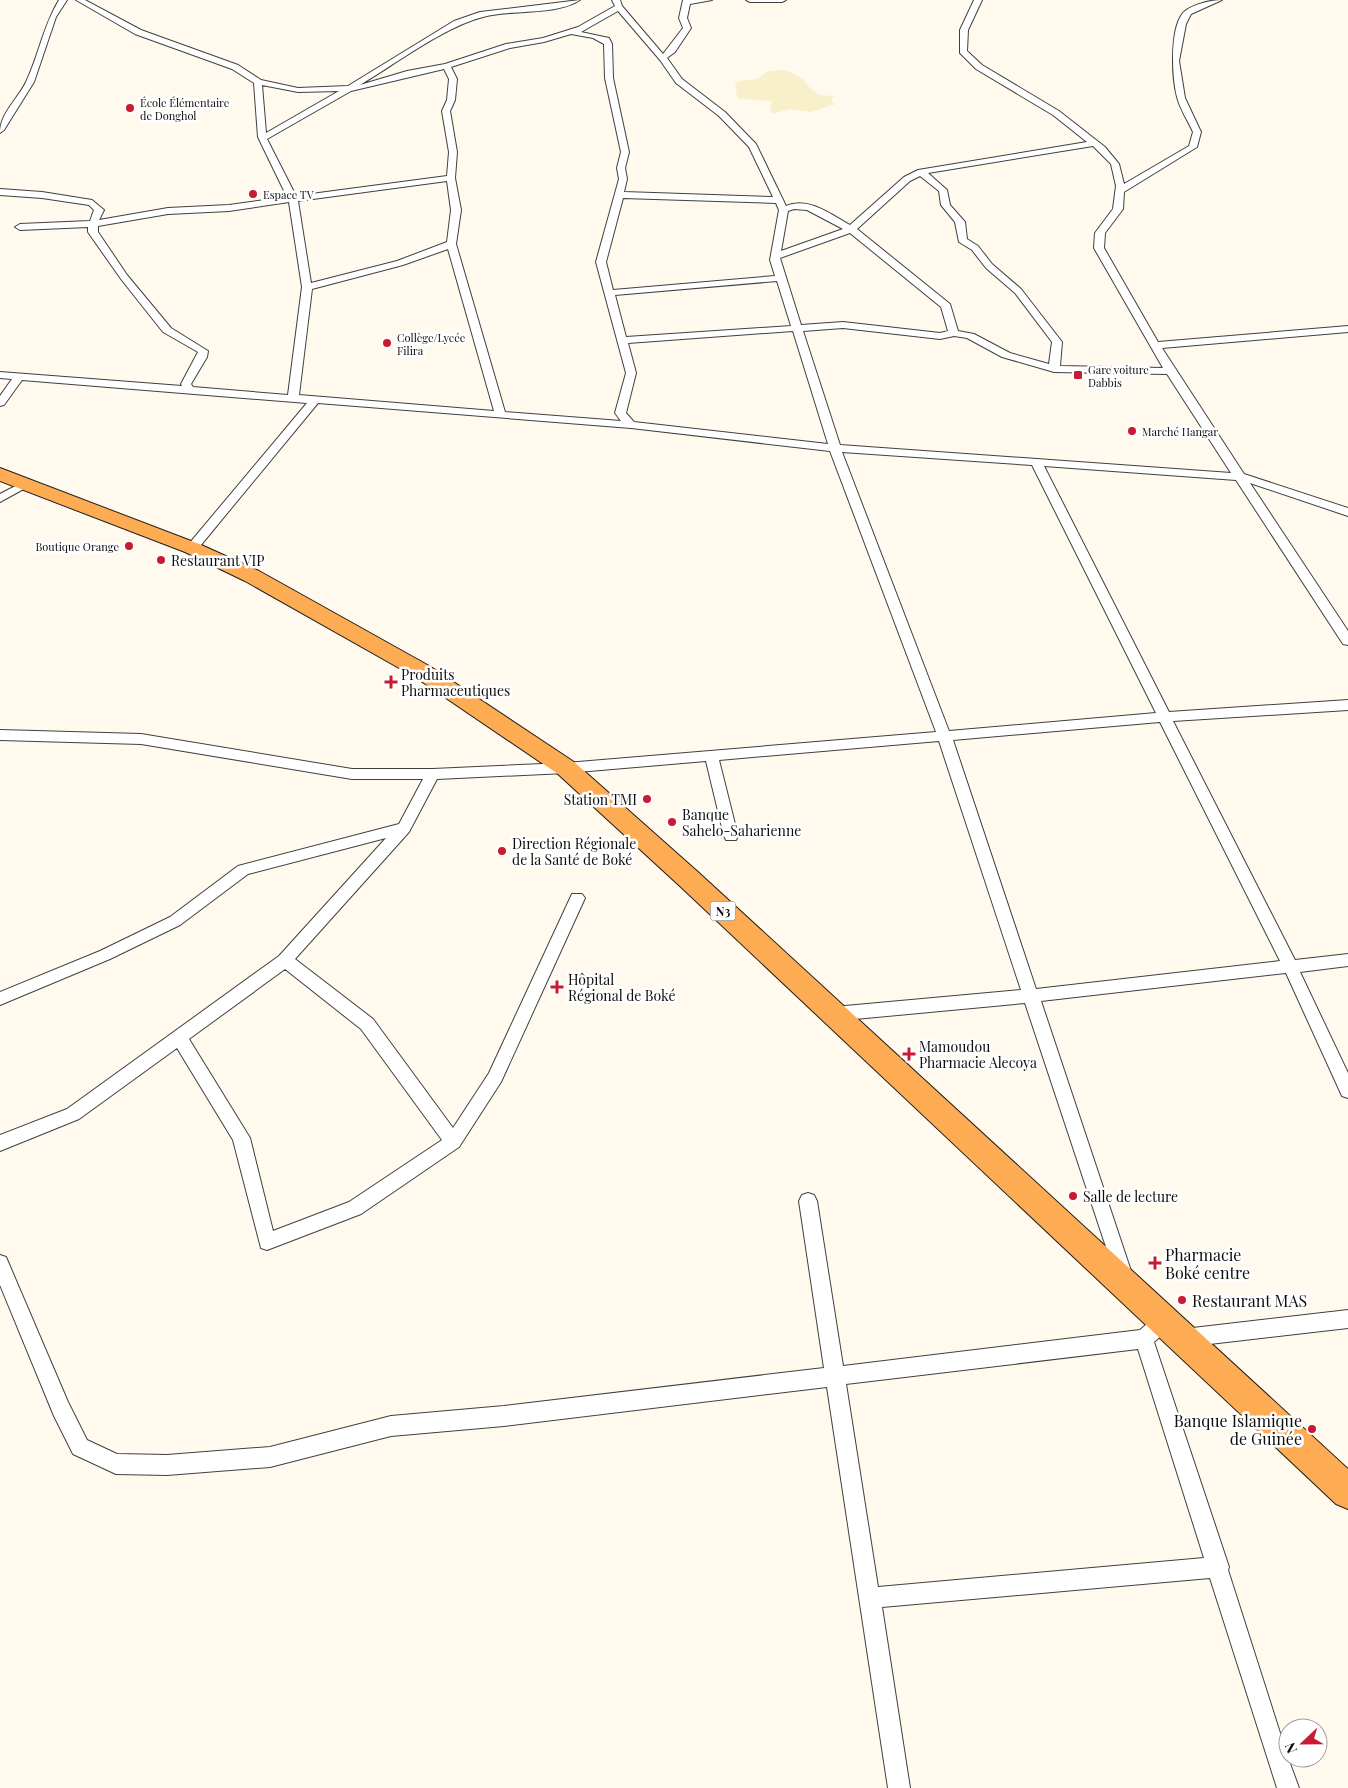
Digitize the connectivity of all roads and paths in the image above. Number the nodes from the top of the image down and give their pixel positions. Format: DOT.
graph roads {
  1 [pos="63,0"];
  2 [pos="80,0"];
  3 [pos="576,0"];
  4 [pos="708,0"];
  5 [pos="750,0"];
  6 [pos="782,0"];
  7 [pos="978,0"];
  8 [pos="1218,0"];
  9 [pos="688,1"];
  10 [pos="617,3"];
  11 [pos="570,32"];
  12 [pos="662,58"];
  13 [pos="446,66"];
  14 [pos="258,82"];
  15 [pos="352,87"];
  16 [pos="0,130"];
  17 [pos="263,138"];
  18 [pos="1094,143"];
  19 [pos="921,172"];
  20 [pos="450,178"];
  21 [pos="1119,190"];
  22 [pos="0,192"];
  23 [pos="619,195"];
  24 [pos="293,199"];
  25 [pos="778,200"];
  26 [pos="784,210"];
  27 [pos="93,224"];
  28 [pos="20,226"];
  29 [pos="851,229"];
  30 [pos="451,244"];
  31 [pos="776,256"];
  32 [pos="781,278"];
  33 [pos="307,287"];
  34 [pos="609,293"];
  35 [pos="798,327"];
  36 [pos="1348,329"];
  37 [pos="954,333"];
  38 [pos="622,340"];
  39 [pos="1155,345"];
  40 [pos="1054,369"];
  41 [pos="1170,371"];
  42 [pos="0,376"];
  43 [pos="19,377"];
  44 [pos="189,389"];
  45 [pos="293,398"];
  46 [pos="315,400"];
  47 [pos="0,403"];
  48 [pos="500,414"];
  49 [pos="631,425"];
  50 [pos="835,448"];
  51 [pos="1036,462"];
  52 [pos="0,474"];
  53 [pos="1242,477"];
  54 [pos="25,484"];
  55 [pos="0,499"];
  56 [pos="1348,512"];
  57 [pos="192,548"];
  58 [pos="1348,641"];
  59 [pos="1348,705"];
  60 [pos="1163,717"];
  61 [pos="0,735"];
  62 [pos="945,737"];
  63 [pos="711,754"];
  64 [pos="566,768"];
  65 [pos="433,774"];
  66 [pos="404,828"];
  67 [pos="731,836"];
  68 [pos="577,898"];
  69 [pos="285,960"];
  70 [pos="1348,960"];
  71 [pos="1290,966"];
  72 [pos="1029,996"];
  73 [pos="0,999"];
  74 [pos="834,1014"];
  75 [pos="179,1037"];
  76 [pos="1348,1091"];
  77 [pos="453,1142"];
  78 [pos="0,1143"];
  79 [pos="808,1201"];
  80 [pos="0,1263"];
  81 [pos="4,1284"];
  82 [pos="1126,1284"];
  83 [pos="1348,1319"];
  84 [pos="1163,1322"];
  85 [pos="1183,1338"];
  86 [pos="1144,1339"];
  87 [pos="834,1375"];
  88 [pos="1348,1492"];
  89 [pos="1218,1567"];
  90 [pos="868,1598"];
  91 [pos="899,1788"];
  92 [pos="1288,1788"];
  1 -- 16 [label="street"];
  2 -- 14 [label="street"];
  3 -- 15 [label="street"];
  4 -- 9 [label="street"];
  5 -- 6 [label="street"];
  7 -- 18 [label="street"];
  8 -- 21 [label="street"];
  9 -- 12 [label="street"];
  10 -- 11 [label="street"];
  10 -- 12 [label="street"];
  11 -- 13 [label="street"];
  11 -- 23 [label="street"];
  12 -- 25 [label="street"];
  13 -- 15 [label="street"];
  13 -- 20 [label="street"];
  14 -- 15 [label="street"];
  14 -- 17 [label="street"];
  15 -- 17 [label="street"];
  17 -- 24 [label="street"];
  18 -- 19 [label="street"];
  18 -- 21 [label="street"];
  19 -- 29 [label="street"];
  19 -- 40 [label="street"];
  20 -- 24 [label="street"];
  20 -- 30 [label="street"];
  21 -- 39 [label="street"];
  22 -- 27 [label="street"];
  23 -- 25 [label="street"];
  23 -- 34 [label="street"];
  24 -- 27 [label="street"];
  24 -- 33 [label="street"];
  25 -- 26 [label="street"];
  26 -- 29 [label="street"];
  26 -- 31 [label="street"];
  27 -- 28 [label="street"];
  27 -- 44 [label="street"];
  29 -- 31 [label="street"];
  29 -- 37 [label="street"];
  30 -- 33 [label="street"];
  30 -- 48 [label="street"];
  31 -- 32 [label="street"];
  32 -- 34 [label="street"];
  32 -- 35 [label="street"];
  33 -- 45 [label="street"];
  34 -- 38 [label="street"];
  35 -- 37 [label="street"];
  35 -- 38 [label="street"];
  35 -- 50 [label="street"];
  36 -- 39 [label="street"];
  37 -- 40 [label="street"];
  38 -- 49 [label="street"];
  39 -- 41 [label="street"];
  40 -- 41 [label="street"];
  41 -- 53 [label="street"];
  42 -- 43 [label="street"];
  43 -- 44 [label="street"];
  43 -- 47 [label="street"];
  44 -- 45 [label="street"];
  45 -- 46 [label="street"];
  46 -- 48 [label="street"];
  46 -- 57 [label="street"];
  48 -- 49 [label="street"];
  49 -- 50 [label="street"];
  50 -- 51 [label="street"];
  50 -- 62 [label="street"];
  51 -- 53 [label="street"];
  51 -- 60 [label="street"];
  52 -- 54 [label="highway, N3"];
  53 -- 56 [label="street"];
  53 -- 58 [label="street"];
  54 -- 55 [label="street"];
  54 -- 57 [label="highway, N3"];
  57 -- 64 [label="highway, N3"];
  59 -- 60 [label="street"];
  60 -- 62 [label="street"];
  60 -- 71 [label="street"];
  61 -- 65 [label="street"];
  62 -- 63 [label="street"];
  62 -- 72 [label="street"];
  63 -- 64 [label="street"];
  63 -- 67 [label="street"];
  64 -- 65 [label="street"];
  64 -- 74 [label="highway, N3"];
  65 -- 66 [label="street"];
  66 -- 69 [label="street"];
  66 -- 73 [label="street"];
  68 -- 77 [label="street"];
  69 -- 75 [label="street"];
  69 -- 77 [label="street"];
  70 -- 71 [label="street"];
  71 -- 72 [label="street"];
  71 -- 76 [label="street"];
  72 -- 74 [label="street"];
  72 -- 82 [label="street"];
  74 -- 82 [label="highway, N3"];
  75 -- 77 [label="street"];
  75 -- 78 [label="street"];
  79 -- 87 [label="street"];
  80 -- 81 [label="street"];
  81 -- 87 [label="street"];
  82 -- 84 [label="highway, N3"];
  83 -- 85 [label="street"];
  84 -- 85 [label="highway, N3"];
  84 -- 86 [label="street"];
  85 -- 88 [label="highway, N3"];
  86 -- 87 [label="street"];
  86 -- 89 [label="street"];
  87 -- 90 [label="street"];
  89 -- 90 [label="street"];
  89 -- 92 [label="street"];
  90 -- 91 [label="street"];
}
